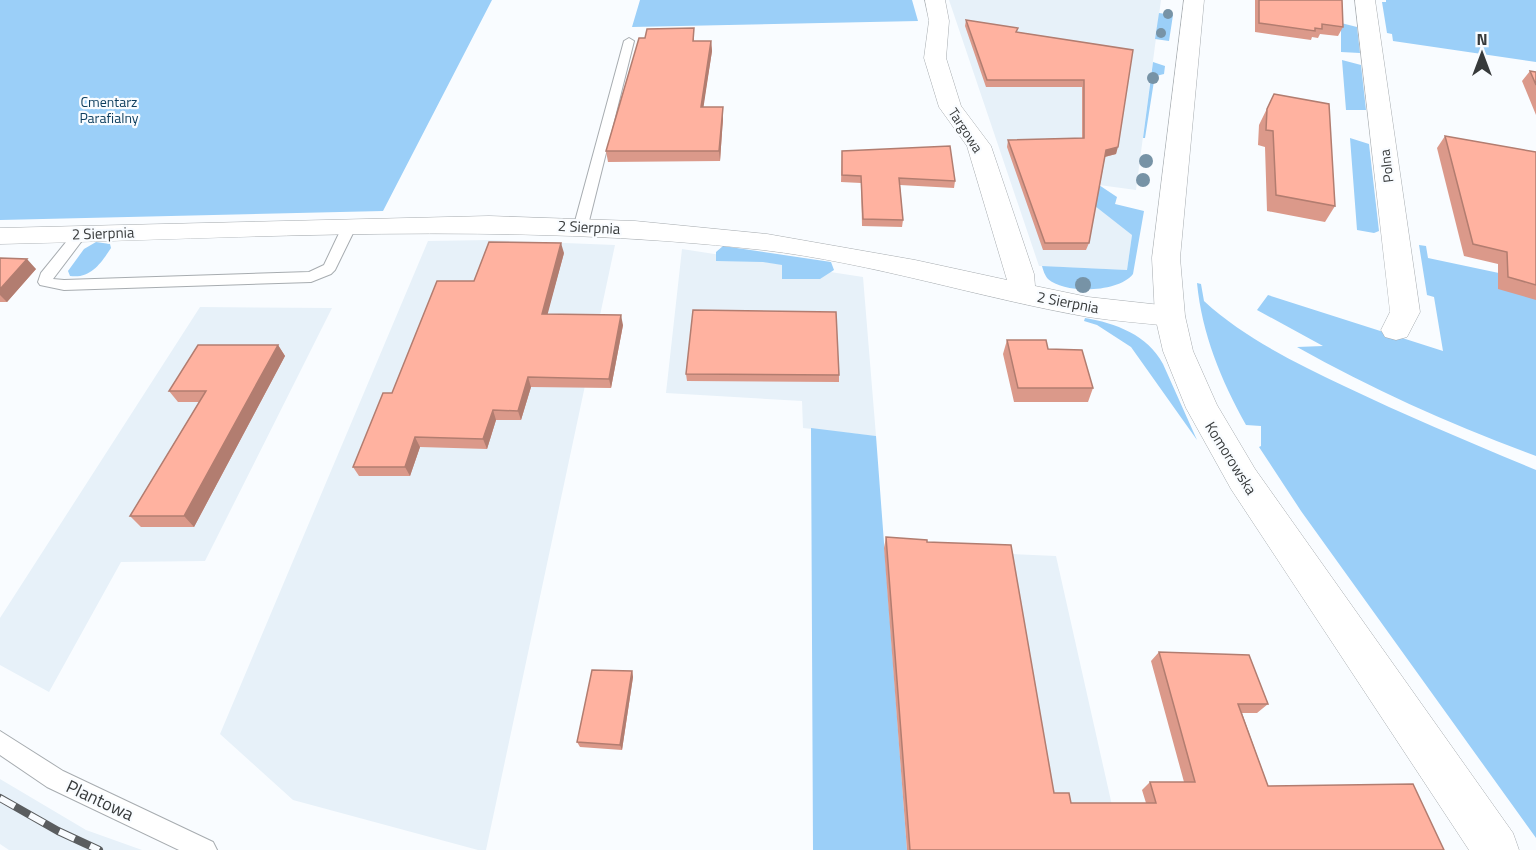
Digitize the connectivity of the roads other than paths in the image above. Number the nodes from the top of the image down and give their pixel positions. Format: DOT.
graph roads {
  1 [pos="935,0"];
  2 [pos="1194,0"];
  3 [pos="1365,0"];
  4 [pos="629,41"];
  5 [pos="581,225"];
  6 [pos="349,227"];
  7 [pos="80,234"];
  8 [pos="0,236"];
  9 [pos="1019,293"];
  10 [pos="1170,316"];
  11 [pos="1396,330"];
  12 [pos="0,742"];
  13 [pos="205,850"];
  14 [pos="1496,850"];
  1 -- 9 [label="street, Targowa"];
  2 -- 10 [label="street, Komorowska"];
  3 -- 11 [label="street, Polna"];
  4 -- 5 [label="lane"];
  5 -- 6 [label="street, 2 Sierpnia"];
  5 -- 9 [label="street, 2 Sierpnia"];
  6 -- 7 [label="street, 2 Sierpnia"];
  6 -- 7 [label="lane"];
  7 -- 8 [label="street, 2 Sierpnia"];
  9 -- 10 [label="street, 2 Sierpnia"];
  10 -- 14 [label="street, Komorowska"];
  12 -- 13 [label="lane, Plantowa"];
}
